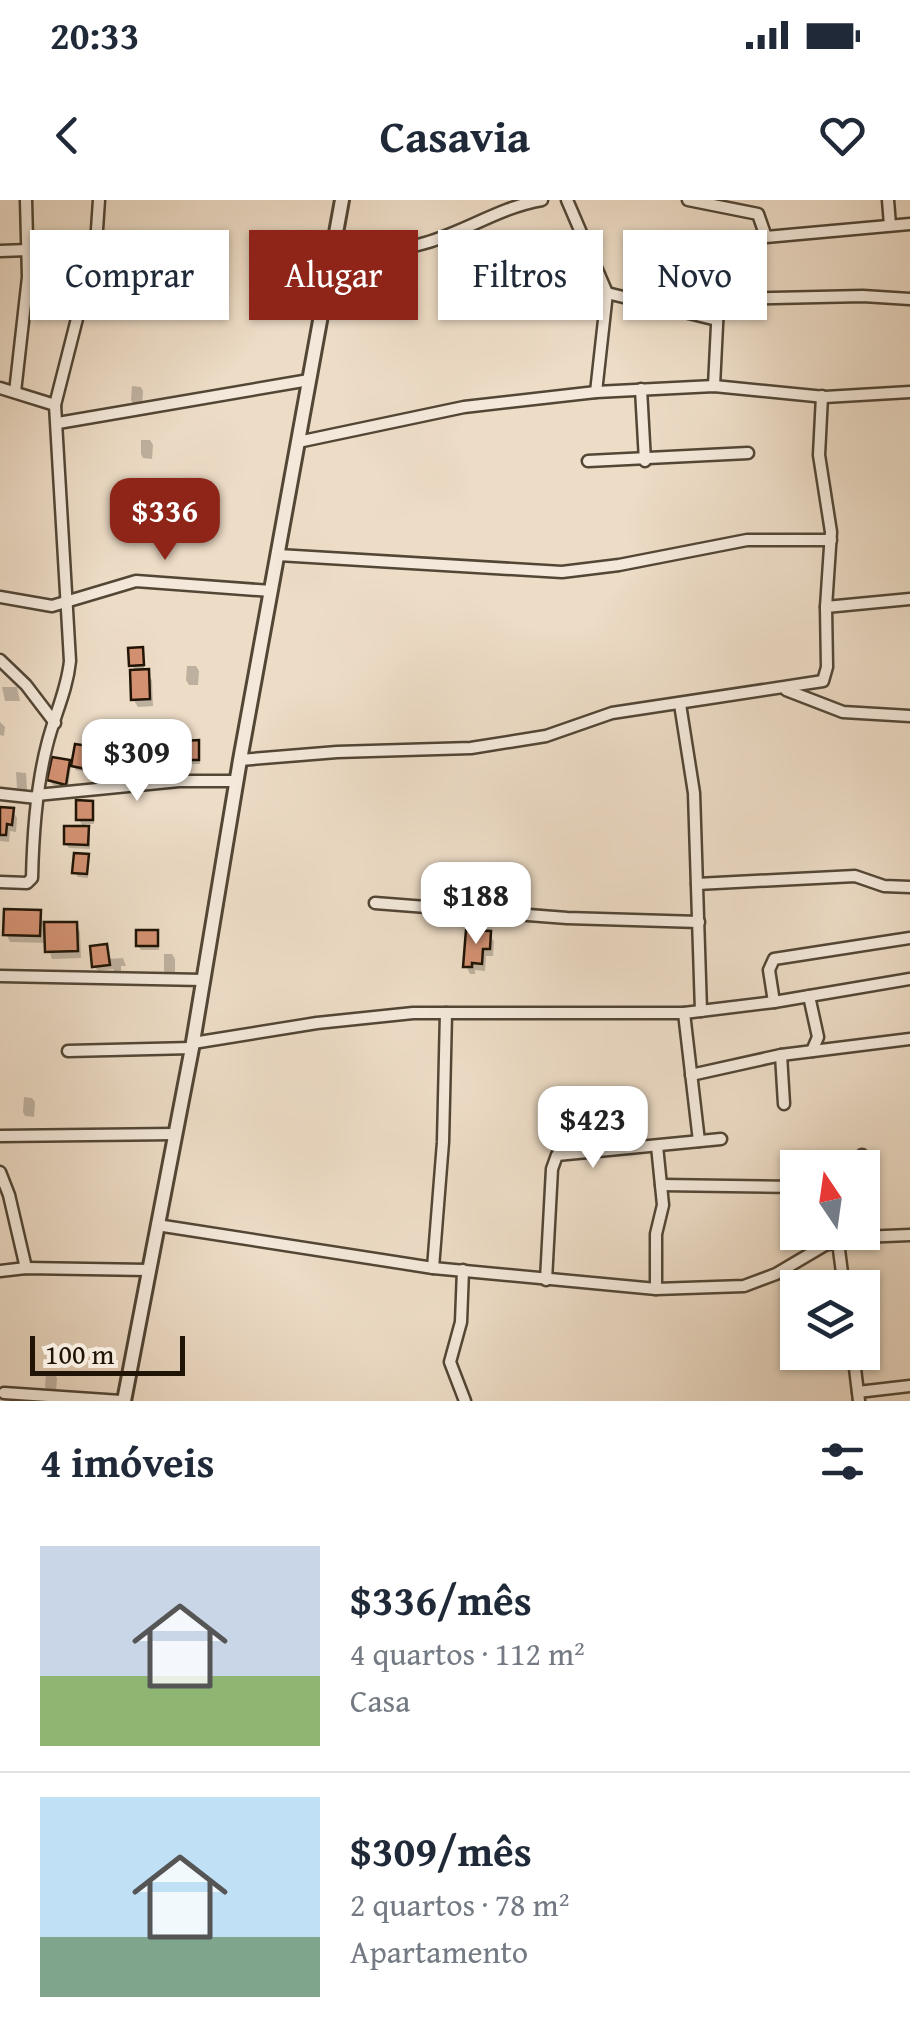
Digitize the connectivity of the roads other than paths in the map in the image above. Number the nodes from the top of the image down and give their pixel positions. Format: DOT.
graph roads {
  1 [pos="26,200"];
  2 [pos="99,200"];
  3 [pos="342,200"];
  4 [pos="542,200"];
  5 [pos="567,200"];
  6 [pos="688,200"];
  7 [pos="888,200"];
  8 [pos="910,224"];
  9 [pos="890,226"];
  10 [pos="96,230"];
  11 [pos="337,230"];
  12 [pos="418,244"];
  13 [pos="0,250"];
  14 [pos="28,255"];
  15 [pos="607,293"];
  16 [pos="623,297"];
  17 [pos="767,297"];
  18 [pos="910,300"];
  19 [pos="77,320"];
  20 [pos="320,320"];
  21 [pos="717,320"];
  22 [pos="309,380"];
  23 [pos="714,386"];
  24 [pos="0,388"];
  25 [pos="641,389"];
  26 [pos="15,392"];
  27 [pos="596,392"];
  28 [pos="910,392"];
  29 [pos="822,396"];
  30 [pos="55,405"];
  31 [pos="58,423"];
  32 [pos="298,442"];
  33 [pos="748,453"];
  34 [pos="588,461"];
  35 [pos="645,461"];
  36 [pos="830,540"];
  37 [pos="278,555"];
  38 [pos="271,592"];
  39 [pos="0,597"];
  40 [pos="910,599"];
  41 [pos="66,604"];
  42 [pos="826,607"];
  43 [pos="0,660"];
  44 [pos="786,689"];
  45 [pos="680,704"];
  46 [pos="910,716"];
  47 [pos="55,723"];
  48 [pos="240,760"];
  49 [pos="236,781"];
  50 [pos="0,794"];
  51 [pos="37,797"];
  52 [pos="0,882"];
  53 [pos="697,884"];
  54 [pos="910,888"];
  55 [pos="376,903"];
  56 [pos="699,922"];
  57 [pos="910,938"];
  58 [pos="0,976"];
  59 [pos="910,979"];
  60 [pos="204,980"];
  61 [pos="809,996"];
  62 [pos="774,1002"];
  63 [pos="701,1011"];
  64 [pos="446,1013"];
  65 [pos="684,1013"];
  66 [pos="818,1037"];
  67 [pos="910,1039"];
  68 [pos="192,1045"];
  69 [pos="833,1048"];
  70 [pos="68,1051"];
  71 [pos="812,1051"];
  72 [pos="780,1055"];
  73 [pos="691,1075"];
  74 [pos="784,1104"];
  75 [pos="175,1134"];
  76 [pos="0,1136"];
  77 [pos="721,1138"];
  78 [pos="699,1141"];
  79 [pos="657,1146"];
  80 [pos="0,1172"];
  81 [pos="661,1185"];
  82 [pos="780,1188"];
  83 [pos="157,1225"];
  84 [pos="880,1235"];
  85 [pos="910,1235"];
  86 [pos="815,1250"];
  87 [pos="26,1268"];
  88 [pos="433,1268"];
  89 [pos="148,1270"];
  90 [pos="462,1270"];
  91 [pos="0,1271"];
  92 [pos="546,1280"];
  93 [pos="656,1289"];
  94 [pos="855,1370"];
  95 [pos="910,1386"];
  96 [pos="4,1392"];
  97 [pos="859,1396"];
  98 [pos="123,1401"];
  99 [pos="464,1401"];
  1 -- 14 [label="street"];
  2 -- 10 [label="street"];
  3 -- 11 [label="street"];
  4 -- 12 [label="street"];
  5 -- 15 [label="street"];
  6 -- 9 [label="street"];
  7 -- 9 [label="street"];
  8 -- 9 [label="street"];
  13 -- 14 [label="street"];
  14 -- 26 [label="street"];
  15 -- 16 [label="street"];
  15 -- 27 [label="street"];
  17 -- 18 [label="street"];
  19 -- 30 [label="street"];
  20 -- 22 [label="street"];
  21 -- 23 [label="street"];
  22 -- 31 [label="street"];
  22 -- 32 [label="street"];
  23 -- 25 [label="street"];
  23 -- 29 [label="street"];
  24 -- 26 [label="street"];
  25 -- 27 [label="street"];
  25 -- 35 [label="street"];
  26 -- 30 [label="street"];
  27 -- 32 [label="street"];
  28 -- 29 [label="street"];
  29 -- 36 [label="street"];
  30 -- 31 [label="street"];
  31 -- 41 [label="street"];
  32 -- 37 [label="street"];
  33 -- 35 [label="street"];
  34 -- 35 [label="street"];
  36 -- 37 [label="street"];
  36 -- 42 [label="street"];
  37 -- 38 [label="street"];
  38 -- 41 [label="street"];
  38 -- 48 [label="street"];
  39 -- 41 [label="street"];
  40 -- 42 [label="street"];
  41 -- 47 [label="street"];
  42 -- 44 [label="street"];
  43 -- 47 [label="street"];
  44 -- 45 [label="street"];
  44 -- 46 [label="street"];
  45 -- 48 [label="street"];
  45 -- 53 [label="street"];
  47 -- 51 [label="street"];
  48 -- 49 [label="street"];
  49 -- 51 [label="street"];
  49 -- 60 [label="street"];
  50 -- 51 [label="street"];
  51 -- 52 [label="street"];
  53 -- 54 [label="street"];
  53 -- 56 [label="street"];
  55 -- 56 [label="street"];
  56 -- 63 [label="street"];
  57 -- 62 [label="street"];
  58 -- 60 [label="street"];
  59 -- 61 [label="street"];
  60 -- 68 [label="street"];
  61 -- 62 [label="street"];
  61 -- 66 [label="street"];
  62 -- 63 [label="street"];
  63 -- 65 [label="street"];
  64 -- 65 [label="street"];
  64 -- 68 [label="street"];
  64 -- 88 [label="street"];
  65 -- 73 [label="street"];
  66 -- 69 [label="street"];
  66 -- 71 [label="street"];
  67 -- 69 [label="street"];
  68 -- 70 [label="street"];
  68 -- 75 [label="street"];
  69 -- 71 [label="street"];
  71 -- 72 [label="street"];
  72 -- 73 [label="street"];
  72 -- 74 [label="street"];
  73 -- 78 [label="street"];
  75 -- 76 [label="street"];
  75 -- 83 [label="street"];
  77 -- 78 [label="street"];
  78 -- 79 [label="street"];
  79 -- 81 [label="street"];
  79 -- 92 [label="street"];
  80 -- 87 [label="street"];
  81 -- 82 [label="street"];
  81 -- 93 [label="street"];
  83 -- 88 [label="street"];
  83 -- 89 [label="street"];
  84 -- 85 [label="street"];
  86 -- 93 [label="street"];
  87 -- 89 [label="street"];
  87 -- 91 [label="street"];
  88 -- 90 [label="street"];
  89 -- 98 [label="street"];
  90 -- 92 [label="street"];
  90 -- 99 [label="street"];
  92 -- 93 [label="street"];
  94 -- 97 [label="street"];
  95 -- 97 [label="street"];
  96 -- 98 [label="street"];
}
